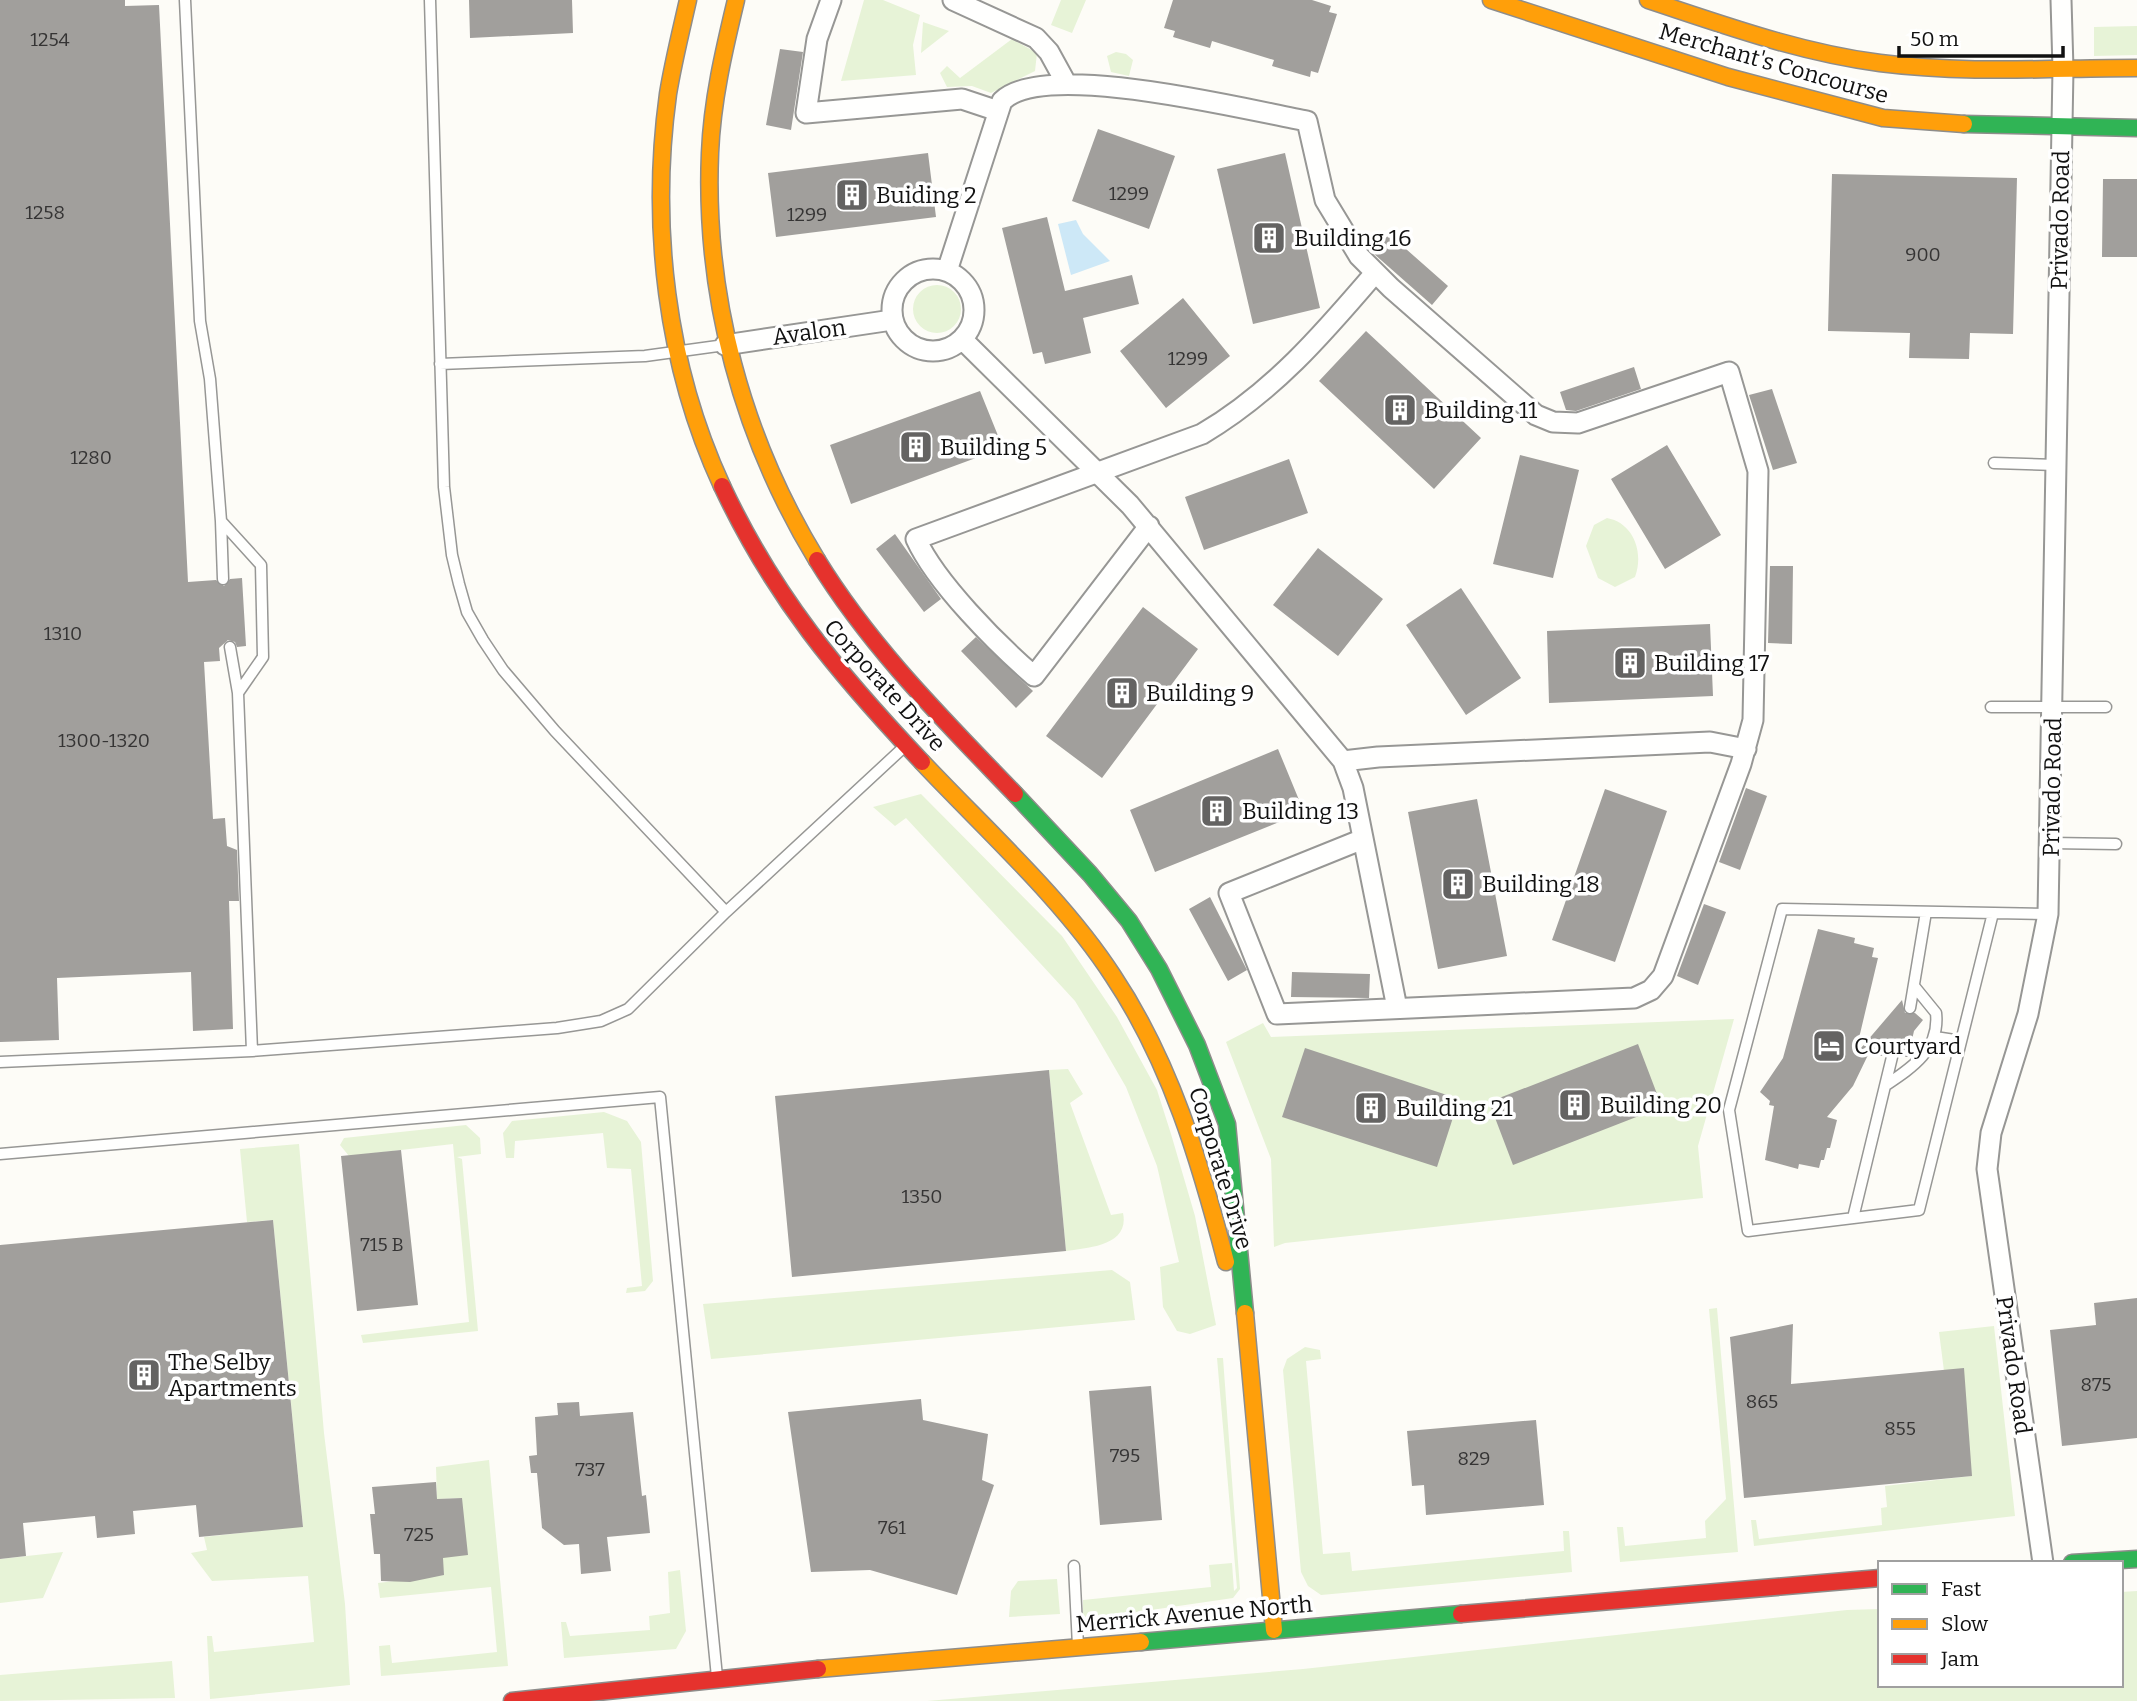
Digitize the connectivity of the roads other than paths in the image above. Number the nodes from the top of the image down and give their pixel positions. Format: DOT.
graph roads {
  1 [pos="185,0"];
  2 [pos="430,0"];
  3 [pos="688,0"];
  4 [pos="736,0"];
  5 [pos="831,0"];
  6 [pos="953,0"];
  7 [pos="1491,0"];
  8 [pos="1648,0"];
  9 [pos="2061,0"];
  10 [pos="2137,68"];
  11 [pos="2063,69"];
  12 [pos="1066,83"];
  13 [pos="998,111"];
  14 [pos="2061,126"];
  15 [pos="2137,128"];
  16 [pos="947,271"];
  17 [pos="1375,273"];
  18 [pos="892,320"];
  19 [pos="962,339"];
  20 [pos="725,345"];
  21 [pos="675,352"];
  22 [pos="440,364"];
  23 [pos="1994,463"];
  24 [pos="2056,465"];
  25 [pos="1097,471"];
  26 [pos="221,522"];
  27 [pos="1149,526"];
  28 [pos="223,579"];
  29 [pos="230,647"];
  30 [pos="918,691"];
  31 [pos="238,692"];
  32 [pos="2053,705"];
  33 [pos="1991,707"];
  34 [pos="2106,707"];
  35 [pos="907,744"];
  36 [pos="1746,749"];
  37 [pos="1343,761"];
  38 [pos="1363,839"];
  39 [pos="2051,843"];
  40 [pos="2116,844"];
  41 [pos="726,912"];
  42 [pos="1926,912"];
  43 [pos="1993,913"];
  44 [pos="2048,914"];
  45 [pos="1914,986"];
  46 [pos="1910,1008"];
  47 [pos="1397,1009"];
  48 [pos="1936,1037"];
  49 [pos="1961,1041"];
  50 [pos="252,1051"];
  51 [pos="1892,1057"];
  52 [pos="0,1062"];
  53 [pos="1886,1085"];
  54 [pos="0,1154"];
  55 [pos="1853,1218"];
  56 [pos="1247,1339"];
  57 [pos="2137,1559"];
  58 [pos="2043,1561"];
  59 [pos="2104,1561"];
  60 [pos="1074,1566"];
  61 [pos="1878,1578"];
  62 [pos="1274,1630"];
  63 [pos="1078,1647"];
  64 [pos="717,1678"];
  65 [pos="512,1701"];
  1 -- 26 [label="lane"];
  2 -- 22 [label="lane"];
  3 -- 21 [label="main road, Corporate Drive"];
  4 -- 20 [label="main road, Corporate Drive"];
  5 -- 13 [label="street"];
  6 -- 12 [label="street"];
  7 -- 14 [label="main road, Merchant's Concourse"];
  8 -- 11 [label="main road, Merchant's Concourse"];
  9 -- 11 [label="street, Privado Road"];
  10 -- 11 [label="main road, Merchant's Concourse"];
  11 -- 14 [label="street, Privado Road"];
  12 -- 13 [label="street"];
  12 -- 17 [label="street"];
  13 -- 16 [label="street"];
  14 -- 15 [label="main road, Merchant's Concourse"];
  14 -- 24 [label="street, Privado Road"];
  16 -- 18 [label="street"];
  16 -- 19 [label="street"];
  17 -- 25 [label="street"];
  17 -- 36 [label="street"];
  18 -- 19 [label="street"];
  18 -- 20 [label="street, Avalon"];
  19 -- 25 [label="street"];
  20 -- 21 [label="lane"];
  20 -- 30 [label="main road, Corporate Drive"];
  21 -- 22 [label="lane"];
  21 -- 35 [label="main road, Corporate Drive"];
  22 -- 41 [label="lane"];
  23 -- 24 [label="lane"];
  24 -- 32 [label="street, Privado Road"];
  25 -- 27 [label="street"];
  25 -- 27 [label="street"];
  26 -- 28 [label="lane"];
  26 -- 31 [label="lane"];
  27 -- 37 [label="street"];
  29 -- 31 [label="lane"];
  30 -- 35 [label="main road"];
  30 -- 56 [label="main road, Corporate Drive"];
  31 -- 50 [label="lane"];
  32 -- 33 [label="lane"];
  32 -- 34 [label="lane"];
  32 -- 39 [label="street, Privado Road"];
  35 -- 41 [label="lane"];
  35 -- 56 [label="main road, Corporate Drive"];
  36 -- 37 [label="street"];
  36 -- 47 [label="street"];
  37 -- 38 [label="street"];
  38 -- 47 [label="street"];
  38 -- 47 [label="street"];
  39 -- 40 [label="lane"];
  39 -- 44 [label="street, Privado Road"];
  41 -- 50 [label="lane"];
  42 -- 43 [label="lane"];
  42 -- 45 [label="lane"];
  42 -- 55 [label="lane"];
  43 -- 44 [label="lane"];
  43 -- 49 [label="lane"];
  44 -- 58 [label="street, Privado Road"];
  45 -- 46 [label="lane"];
  45 -- 48 [label="lane"];
  48 -- 49 [label="lane"];
  48 -- 53 [label="lane"];
  49 -- 55 [label="lane"];
  50 -- 52 [label="lane"];
  51 -- 53 [label="lane"];
  53 -- 55 [label="lane"];
  54 -- 64 [label="lane"];
  56 -- 62 [label="main road, Corporate Drive"];
  57 -- 59 [label="main road"];
  60 -- 63 [label="lane"];
  61 -- 62 [label="main road, Merrick Avenue North"];
  62 -- 63 [label="main road, Merrick Avenue North"];
  63 -- 64 [label="main road, Merrick Avenue North"];
  64 -- 65 [label="main road, Merrick Avenue North"];
}
